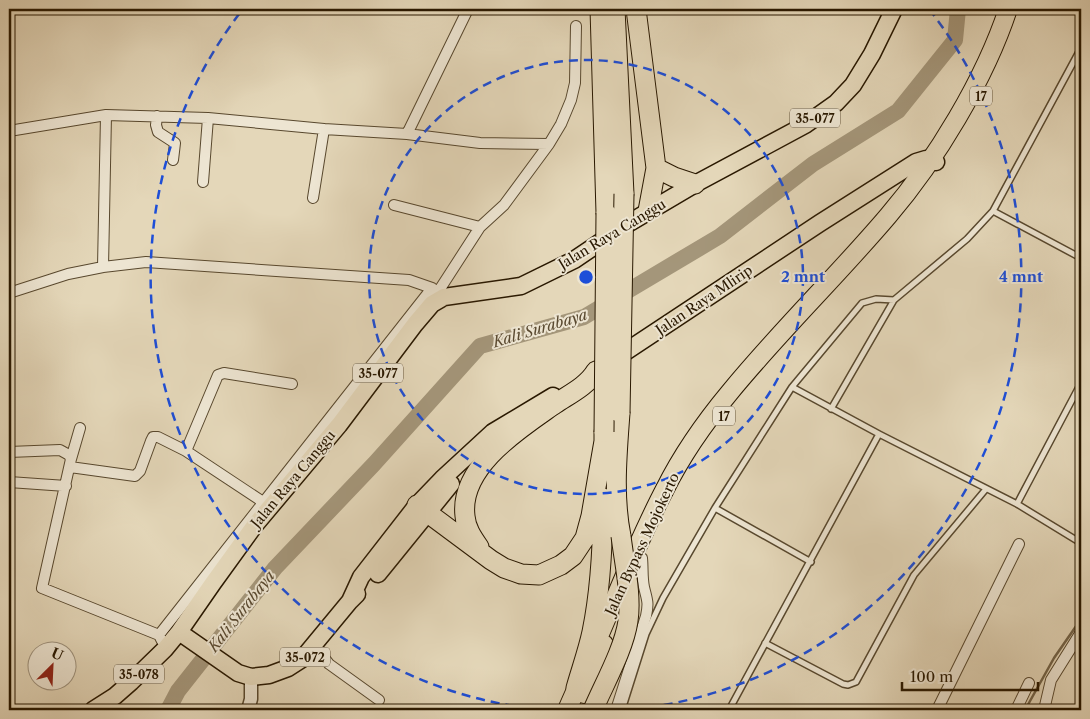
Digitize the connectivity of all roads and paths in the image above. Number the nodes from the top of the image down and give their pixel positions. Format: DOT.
graph roads {
  1 [pos="468,9"];
  2 [pos="600,9"];
  3 [pos="615,9"];
  4 [pos="636,9"];
  5 [pos="894,9"];
  6 [pos="1006,14"];
  7 [pos="576,26"];
  8 [pos="1081,48"];
  9 [pos="106,115"];
  10 [pos="157,116"];
  11 [pos="208,118"];
  12 [pos="324,129"];
  13 [pos="9,131"];
  14 [pos="407,134"];
  15 [pos="549,144"];
  16 [pos="173,160"];
  17 [pos="933,161"];
  18 [pos="656,168"];
  19 [pos="203,182"];
  20 [pos="695,184"];
  21 [pos="313,198"];
  22 [pos="394,205"];
  23 [pos="648,211"];
  24 [pos="993,211"];
  25 [pos="480,228"];
  26 [pos="1081,258"];
  27 [pos="102,267"];
  28 [pos="438,292"];
  29 [pos="9,293"];
  30 [pos="894,300"];
  31 [pos="596,371"];
  32 [pos="1081,383"];
  33 [pos="292,384"];
  34 [pos="792,387"];
  35 [pos="831,409"];
  36 [pos="80,428"];
  37 [pos="878,434"];
  38 [pos="604,436"];
  39 [pos="186,451"];
  40 [pos="9,452"];
  41 [pos="70,463"];
  42 [pos="9,482"];
  43 [pos="66,486"];
  44 [pos="986,490"];
  45 [pos="263,502"];
  46 [pos="1017,504"];
  47 [pos="422,508"];
  48 [pos="714,508"];
  49 [pos="1081,543"];
  50 [pos="1018,544"];
  51 [pos="482,552"];
  52 [pos="642,558"];
  53 [pos="811,562"];
  54 [pos="180,632"];
  55 [pos="1081,632"];
  56 [pos="162,642"];
  57 [pos="765,643"];
  58 [pos="315,646"];
  59 [pos="245,675"];
  60 [pos="1029,683"];
  61 [pos="576,688"];
  62 [pos="379,700"];
  63 [pos="93,710"];
  64 [pos="248,710"];
  65 [pos="567,710"];
  66 [pos="577,710"];
  67 [pos="593,710"];
  68 [pos="616,710"];
  69 [pos="622,710"];
  70 [pos="729,710"];
  71 [pos="937,710"];
  72 [pos="1016,710"];
  73 [pos="1044,710"];
  1 -- 14 [label="street"];
  2 -- 38 [label="highway, bridge"];
  3 -- 67 [label="highway, bridge"];
  4 -- 18 [label="highway"];
  5 -- 20 [label="main road, Jalan Raya Canggu / 35-077"];
  6 -- 17 [label="highway, 17"];
  7 -- 15 [label="street"];
  8 -- 24 [label="lane"];
  9 -- 10 [label="street"];
  9 -- 13 [label="street"];
  9 -- 27 [label="street"];
  10 -- 11 [label="street"];
  10 -- 16 [label="street"];
  11 -- 12 [label="street"];
  11 -- 19 [label="street"];
  12 -- 14 [label="street"];
  12 -- 21 [label="street"];
  14 -- 15 [label="street"];
  15 -- 25 [label="street"];
  17 -- 31 [label="main road, Jalan Raya Mlirip / 35-072"];
  17 -- 52 [label="highway, Jalan Bypass Mojokerto / 17"];
  17 -- 61 [label="highway, Jalan Bypass Mojokerto / 17"];
  18 -- 20 [label="highway"];
  18 -- 23 [label="highway"];
  20 -- 23 [label="main road, Jalan Raya Canggu / 35-077"];
  22 -- 25 [label="street"];
  23 -- 28 [label="main road, Jalan Raya Canggu / 35-077"];
  24 -- 26 [label="lane"];
  24 -- 30 [label="lane"];
  25 -- 28 [label="street"];
  27 -- 28 [label="street"];
  27 -- 29 [label="street"];
  28 -- 45 [label="street"];
  28 -- 54 [label="main road, Jalan Raya Canggu / 35-077"];
  30 -- 34 [label="lane"];
  30 -- 35 [label="lane"];
  31 -- 47 [label="main road, Jalan Raya Mlirip / 35-072"];
  31 -- 51 [label="highway"];
  32 -- 46 [label="lane"];
  33 -- 39 [label="street"];
  34 -- 35 [label="lane"];
  34 -- 48 [label="lane"];
  35 -- 37 [label="lane"];
  36 -- 41 [label="street"];
  37 -- 44 [label="lane"];
  37 -- 53 [label="lane"];
  38 -- 51 [label="highway"];
  38 -- 61 [label="highway"];
  39 -- 41 [label="street"];
  39 -- 45 [label="street"];
  40 -- 41 [label="street"];
  41 -- 43 [label="street"];
  42 -- 43 [label="street"];
  43 -- 56 [label="street"];
  44 -- 46 [label="lane"];
  44 -- 57 [label="lane"];
  45 -- 56 [label="street"];
  46 -- 49 [label="lane"];
  47 -- 51 [label="highway"];
  47 -- 58 [label="main road, Jalan Raya Mlirip / 35-072"];
  48 -- 53 [label="lane"];
  48 -- 69 [label="lane"];
  50 -- 71 [label="street"];
  52 -- 66 [label="highway, Jalan Bypass Mojokerto / 17"];
  52 -- 68 [label="street"];
  53 -- 57 [label="lane"];
  54 -- 56 [label="main road, 35-078"];
  54 -- 59 [label="main road"];
  55 -- 73 [label="street"];
  56 -- 63 [label="main road, 35-078"];
  57 -- 70 [label="lane"];
  58 -- 59 [label="main road, Jalan Raya Mlirip / 35-072"];
  58 -- 62 [label="street"];
  59 -- 64 [label="street"];
  60 -- 72 [label="street"];
  61 -- 65 [label="highway, Jalan Bypass Mojokerto / 17"];
}
